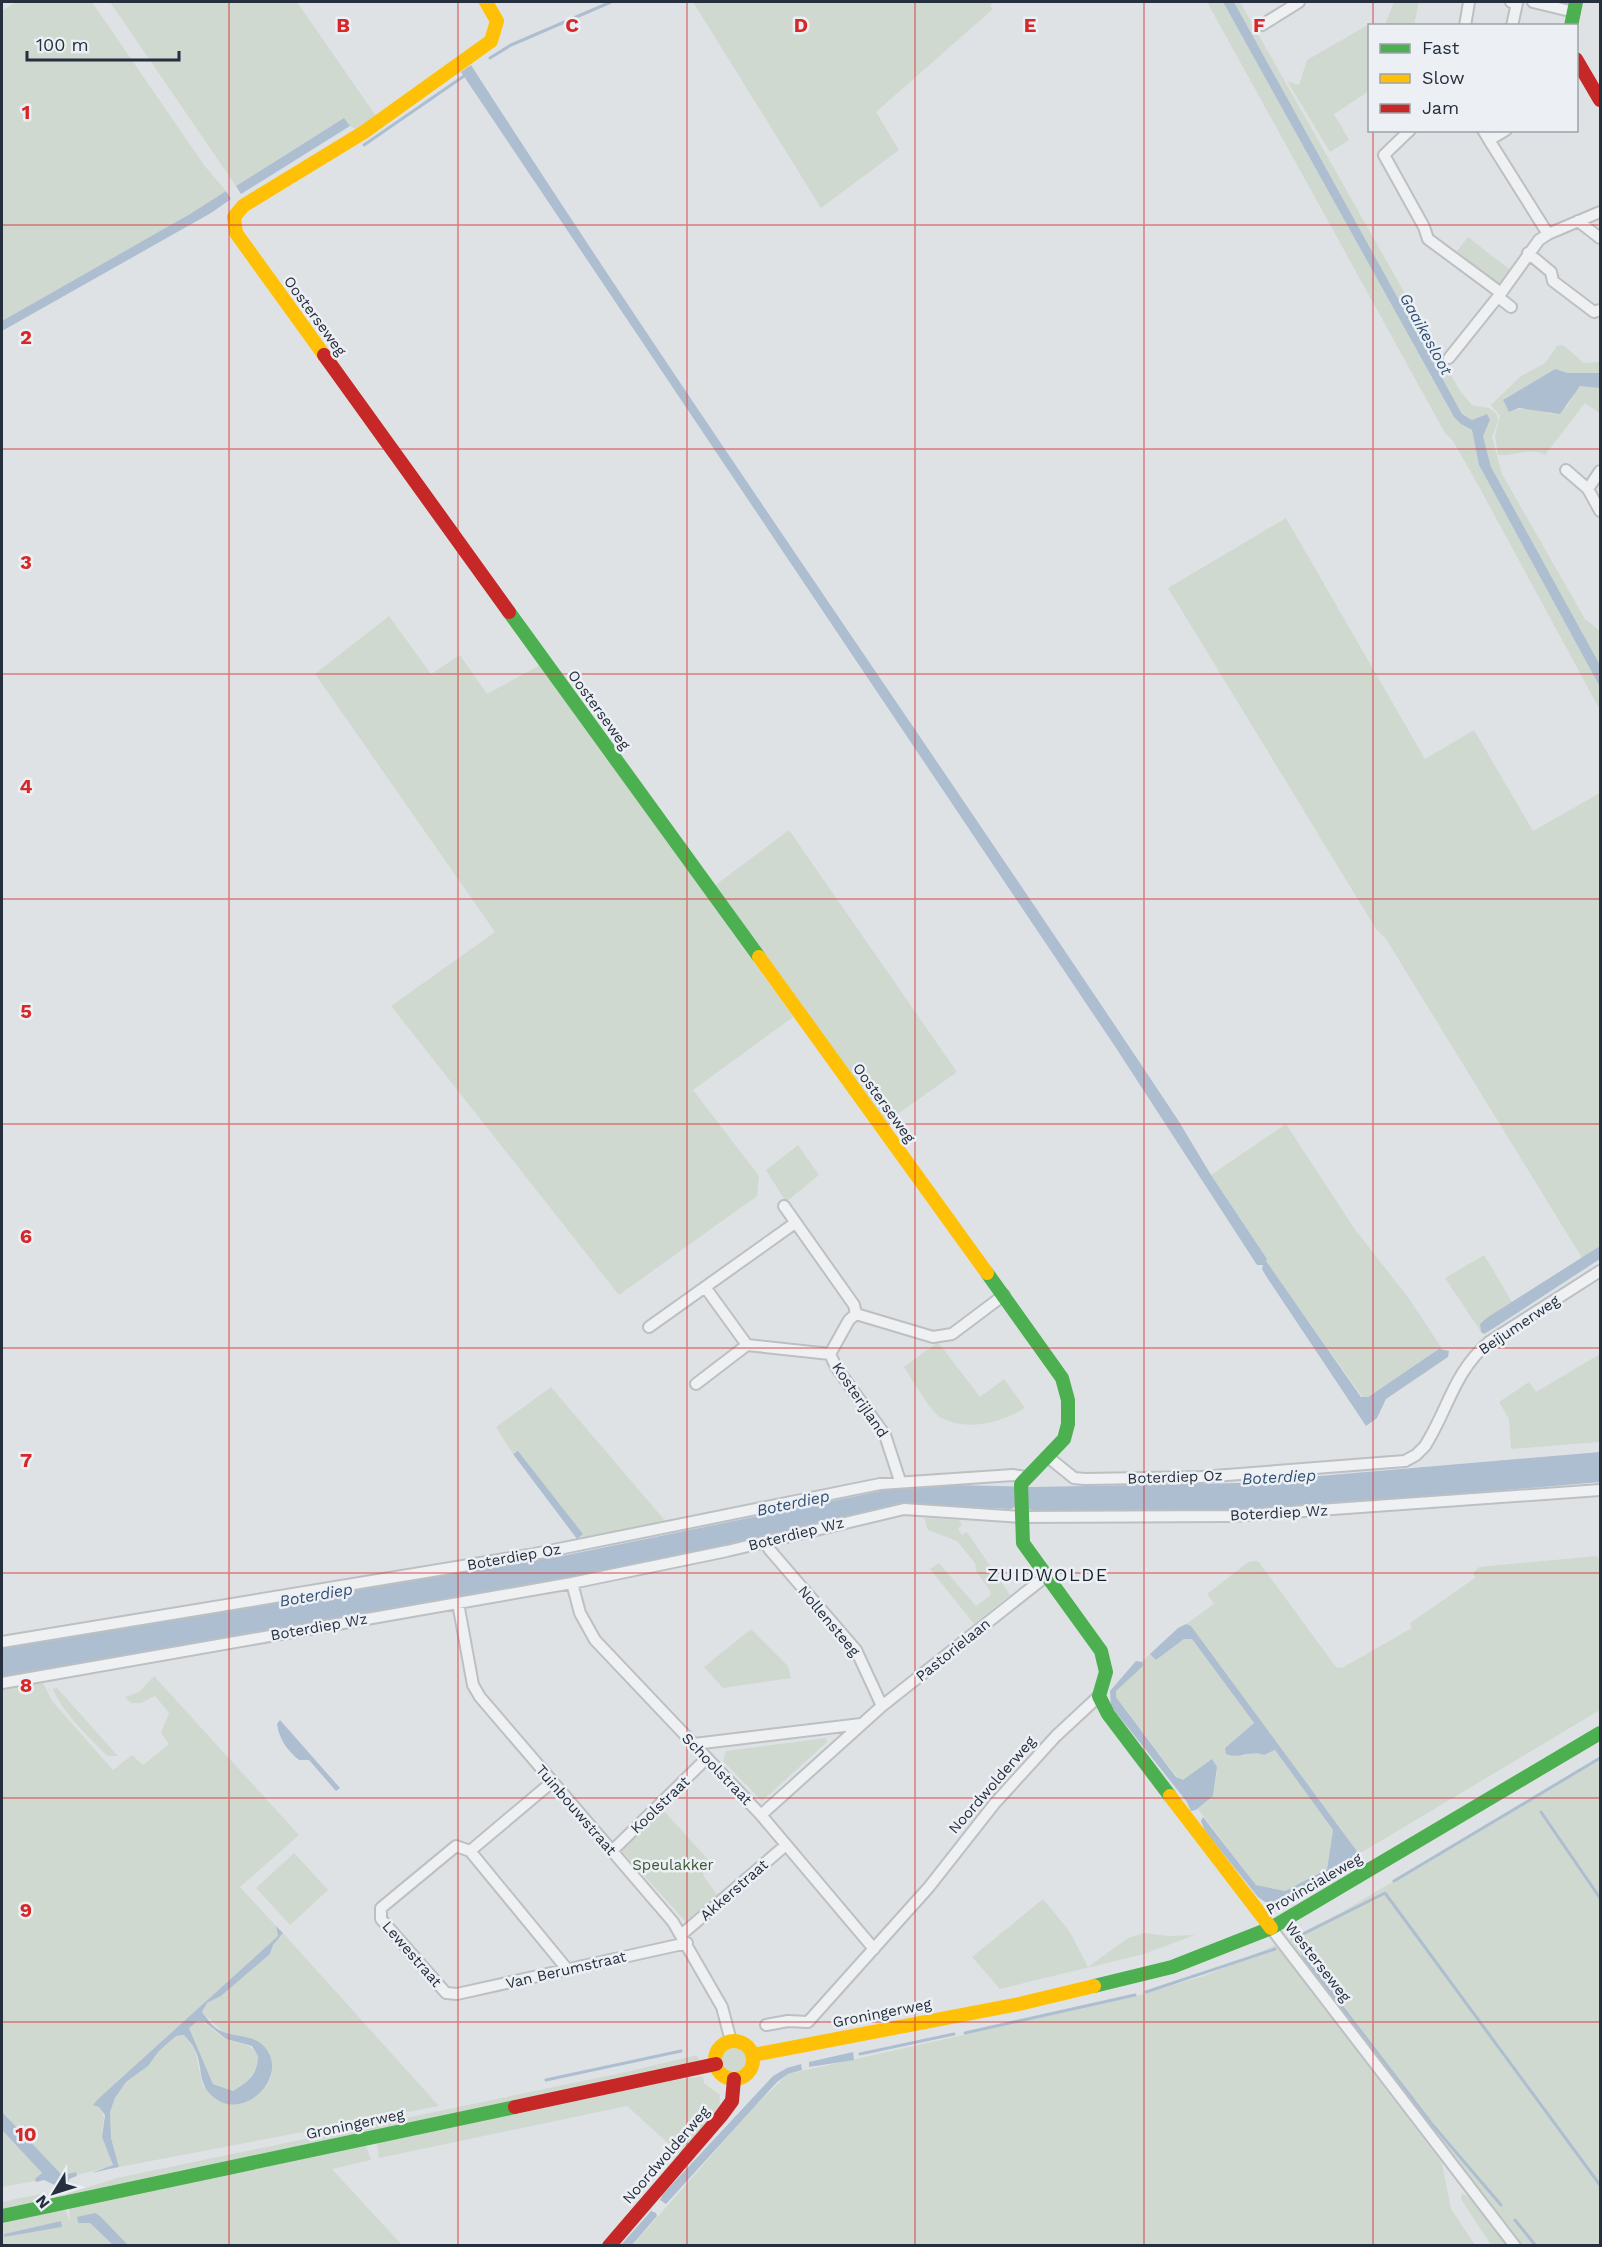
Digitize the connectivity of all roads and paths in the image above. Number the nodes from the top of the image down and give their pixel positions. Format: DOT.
graph roads {
  1 [pos="486,2"];
  2 [pos="1299,2"];
  3 [pos="1469,2"];
  4 [pos="1516,2"];
  5 [pos="1533,2"];
  6 [pos="1574,13"];
  7 [pos="1465,24"];
  8 [pos="1512,24"];
  9 [pos="1262,26"];
  10 [pos="1578,62"];
  11 [pos="1600,100"];
  12 [pos="1408,132"];
  13 [pos="1486,135"];
  14 [pos="1600,212"];
  15 [pos="1578,221"];
  16 [pos="1548,234"];
  17 [pos="1600,238"];
  18 [pos="1528,253"];
  19 [pos="1499,295"];
  20 [pos="1511,307"];
  21 [pos="1600,310"];
  22 [pos="1449,358"];
  23 [pos="1566,470"];
  24 [pos="1600,471"];
  25 [pos="1588,489"];
  26 [pos="1600,511"];
  27 [pos="784,1206"];
  28 [pos="795,1223"];
  29 [pos="1600,1271"];
  30 [pos="705,1287"];
  31 [pos="1004,1295"];
  32 [pos="856,1314"];
  33 [pos="649,1327"];
  34 [pos="747,1345"];
  35 [pos="830,1354"];
  36 [pos="696,1384"];
  37 [pos="1416,1455"];
  38 [pos="1048,1457"];
  39 [pos="1024,1480"];
  40 [pos="900,1481"];
  41 [pos="1600,1490"];
  42 [pos="1021,1515"];
  43 [pos="767,1541"];
  44 [pos="1045,1577"];
  45 [pos="572,1582"];
  46 [pos="458,1603"];
  47 [pos="2,1642"];
  48 [pos="2,1683"];
  49 [pos="1099,1696"];
  50 [pos="882,1706"];
  51 [pos="861,1724"];
  52 [pos="1600,1733"];
  53 [pos="694,1744"];
  54 [pos="708,1758"];
  55 [pos="552,1782"];
  56 [pos="761,1815"];
  57 [pos="786,1845"];
  58 [pos="470,1851"];
  59 [pos="612,1851"];
  60 [pos="1270,1928"];
  61 [pos="684,1939"];
  62 [pos="874,1949"];
  63 [pos="567,1969"];
  64 [pos="446,1993"];
  65 [pos="1018,2004"];
  66 [pos="766,2025"];
  67 [pos="731,2041"];
  68 [pos="753,2055"];
  69 [pos="716,2064"];
  70 [pos="734,2079"];
  71 [pos="2,2216"];
  72 [pos="609,2246"];
  73 [pos="1515,2246"];
  1 -- 31 [label="street, Oosterseweg"];
  2 -- 9 [label="street"];
  3 -- 7 [label="street"];
  4 -- 8 [label="street"];
  5 -- 6 [label="street"];
  10 -- 11 [label="street"];
  12 -- 19 [label="street"];
  13 -- 16 [label="street"];
  14 -- 15 [label="street"];
  15 -- 16 [label="street"];
  15 -- 17 [label="street"];
  16 -- 18 [label="street"];
  18 -- 19 [label="street"];
  18 -- 21 [label="street"];
  19 -- 20 [label="street"];
  19 -- 22 [label="street"];
  23 -- 25 [label="street"];
  24 -- 25 [label="street"];
  25 -- 26 [label="street"];
  27 -- 28 [label="street"];
  28 -- 30 [label="street"];
  28 -- 32 [label="street"];
  29 -- 37 [label="street, Beijumerweg"];
  30 -- 33 [label="street"];
  30 -- 34 [label="street"];
  31 -- 32 [label="street"];
  31 -- 38 [label="street, Oosterseweg"];
  32 -- 35 [label="street, Kosterijland"];
  34 -- 35 [label="street, Kosterijland"];
  34 -- 36 [label="street"];
  35 -- 40 [label="street, Kosterijland"];
  37 -- 38 [label="street, Boterdiep Oz"];
  38 -- 39 [label="street, Oosterseweg"];
  39 -- 40 [label="street, Boterdiep Oz"];
  39 -- 42 [label="street"];
  40 -- 47 [label="street, Boterdiep Oz"];
  41 -- 42 [label="street, Boterdiep Wz"];
  42 -- 43 [label="street, Boterdiep Wz"];
  42 -- 44 [label="street"];
  43 -- 45 [label="street, Boterdiep Wz"];
  43 -- 50 [label="street, Nollensteeg"];
  44 -- 49 [label="street"];
  44 -- 50 [label="street, Pastorielaan"];
  45 -- 46 [label="street, Boterdiep Wz"];
  45 -- 53 [label="street, Schoolstraat"];
  46 -- 48 [label="street, Boterdiep Wz"];
  46 -- 55 [label="street, Tuinbouwstraat"];
  49 -- 60 [label="street, Westerseweg"];
  49 -- 62 [label="street, Noordwolderweg"];
  50 -- 51 [label="street, Pastorielaan"];
  51 -- 53 [label="street"];
  51 -- 56 [label="street, Pastorielaan"];
  52 -- 60 [label="street, Provincialeweg"];
  53 -- 54 [label="street, Schoolstraat"];
  54 -- 56 [label="street, Schoolstraat"];
  54 -- 59 [label="street, Koolstraat"];
  55 -- 58 [label="street"];
  55 -- 59 [label="street, Tuinbouwstraat"];
  56 -- 57 [label="street, Schoolstraat"];
  57 -- 61 [label="street, Akkerstraat"];
  57 -- 62 [label="street, Schoolstraat"];
  58 -- 63 [label="street"];
  58 -- 64 [label="street, Lewestraat"];
  59 -- 61 [label="street, Tuinbouwstraat"];
  60 -- 65 [label="street, Provincialeweg"];
  60 -- 73 [label="street, Westerseweg"];
  61 -- 63 [label="street, Van Berumstraat"];
  61 -- 67 [label="street, Tuinbouwstraat"];
  62 -- 66 [label="street, Noordwolderweg"];
  63 -- 64 [label="street, Van Berumstraat"];
  65 -- 68 [label="street, Groningerweg"];
  67 -- 68 [label="street"];
  67 -- 69 [label="street"];
  68 -- 70 [label="street"];
  69 -- 70 [label="street"];
  69 -- 71 [label="street, Groningerweg"];
  70 -- 72 [label="street, Noordwolderweg"];
}
